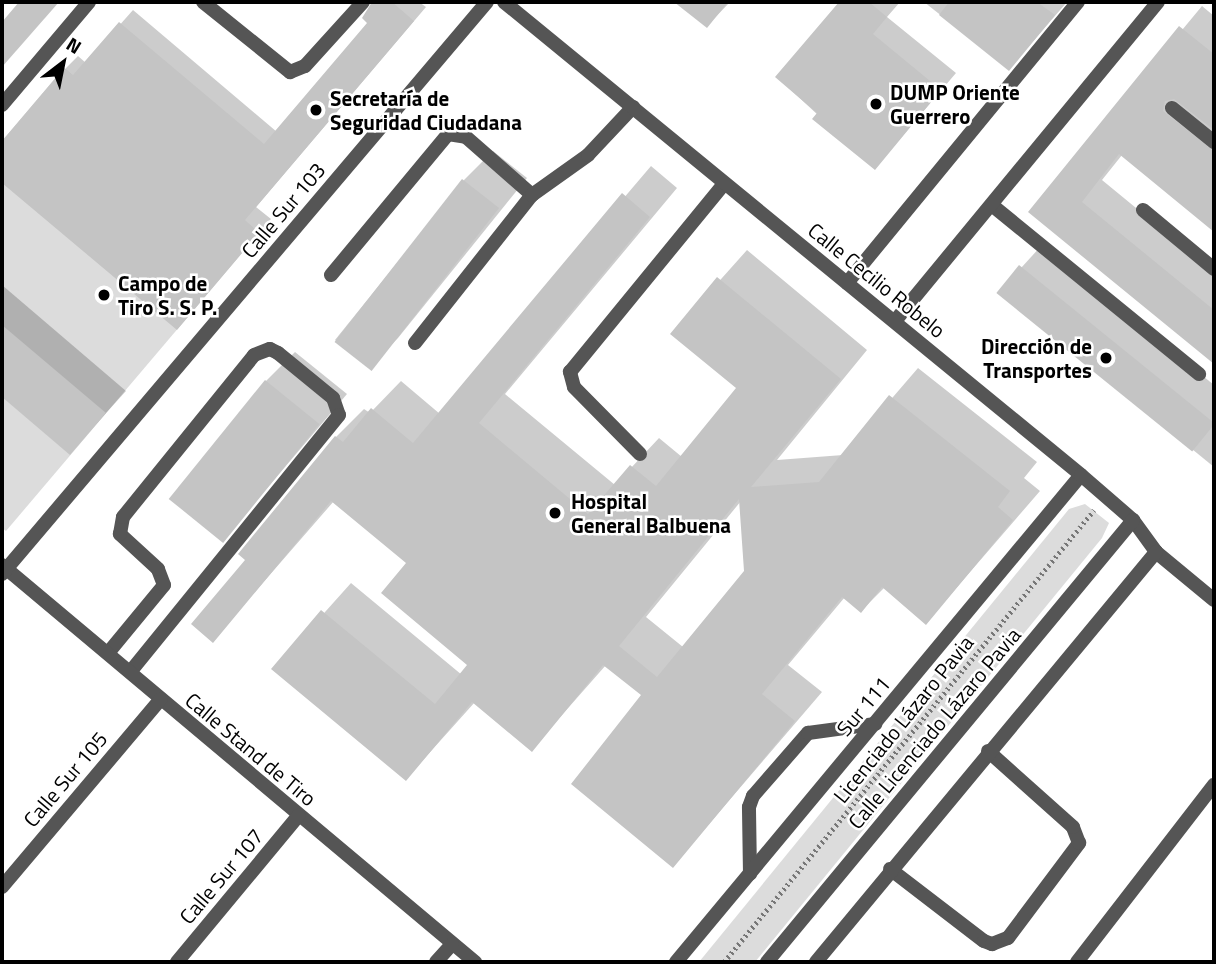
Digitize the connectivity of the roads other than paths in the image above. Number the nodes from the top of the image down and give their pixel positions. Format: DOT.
graph roads {
  1 [pos="89,2"];
  2 [pos="203,2"];
  3 [pos="363,2"];
  4 [pos="487,2"];
  5 [pos="504,2"];
  6 [pos="1079,2"];
  7 [pos="1158,2"];
  8 [pos="2,105"];
  9 [pos="633,107"];
  10 [pos="1172,108"];
  11 [pos="1214,142"];
  12 [pos="724,184"];
  13 [pos="532,195"];
  14 [pos="993,206"];
  15 [pos="1143,210"];
  16 [pos="1214,269"];
  17 [pos="331,275"];
  18 [pos="846,283"];
  19 [pos="895,321"];
  20 [pos="415,343"];
  21 [pos="1199,373"];
  22 [pos="640,454"];
  23 [pos="1081,475"];
  24 [pos="1133,520"];
  25 [pos="1156,552"];
  26 [pos="3,569"];
  27 [pos="1214,600"];
  28 [pos="108,653"];
  29 [pos="130,671"];
  30 [pos="160,699"];
  31 [pos="875,724"];
  32 [pos="988,751"];
  33 [pos="1214,785"];
  34 [pos="298,816"];
  35 [pos="890,869"];
  36 [pos="750,874"];
  37 [pos="2,887"];
  38 [pos="452,944"];
  39 [pos="177,962"];
  40 [pos="436,962"];
  41 [pos="475,962"];
  42 [pos="676,962"];
  43 [pos="767,962"];
  44 [pos="816,962"];
  45 [pos="1077,962"];
  1 -- 8 [label="street"];
  2 -- 3 [label="street"];
  4 -- 26 [label="street, Calle Sur 103"];
  5 -- 9 [label="street, Calle Cecilio Robelo"];
  6 -- 18 [label="street"];
  7 -- 14 [label="street"];
  9 -- 12 [label="street, Calle Cecilio Robelo"];
  9 -- 13 [label="street"];
  10 -- 11 [label="street"];
  12 -- 18 [label="street, Calle Cecilio Robelo"];
  12 -- 22 [label="street"];
  13 -- 17 [label="street"];
  13 -- 20 [label="street"];
  14 -- 19 [label="street"];
  14 -- 21 [label="street"];
  15 -- 16 [label="street"];
  18 -- 19 [label="street, Calle Cecilio Robelo"];
  19 -- 23 [label="street, Calle Cecilio Robelo"];
  23 -- 24 [label="street, Calle Cecilio Robelo"];
  23 -- 31 [label="street, Sur 111"];
  24 -- 25 [label="street, Calle Cecilio Robelo"];
  24 -- 43 [label="street, Calle Licenciado Lázaro Pavia"];
  25 -- 27 [label="street, Calle Cecilio Robelo"];
  25 -- 32 [label="street"];
  26 -- 28 [label="street, Calle Stand de Tiro"];
  28 -- 29 [label="street, Calle Stand de Tiro"];
  28 -- 29 [label="street"];
  29 -- 30 [label="street, Calle Stand de Tiro"];
  30 -- 34 [label="street, Calle Stand de Tiro"];
  30 -- 37 [label="street, Calle Sur 105"];
  31 -- 36 [label="street, Sur 111"];
  31 -- 36 [label="street"];
  32 -- 35 [label="street"];
  32 -- 35 [label="street"];
  33 -- 45 [label="street"];
  34 -- 38 [label="street, Calle Stand de Tiro"];
  34 -- 39 [label="street, Calle Sur 107"];
  35 -- 44 [label="street"];
  36 -- 42 [label="street, Sur 111"];
  38 -- 40 [label="street"];
  38 -- 41 [label="street, Calle Stand de Tiro"];
}
